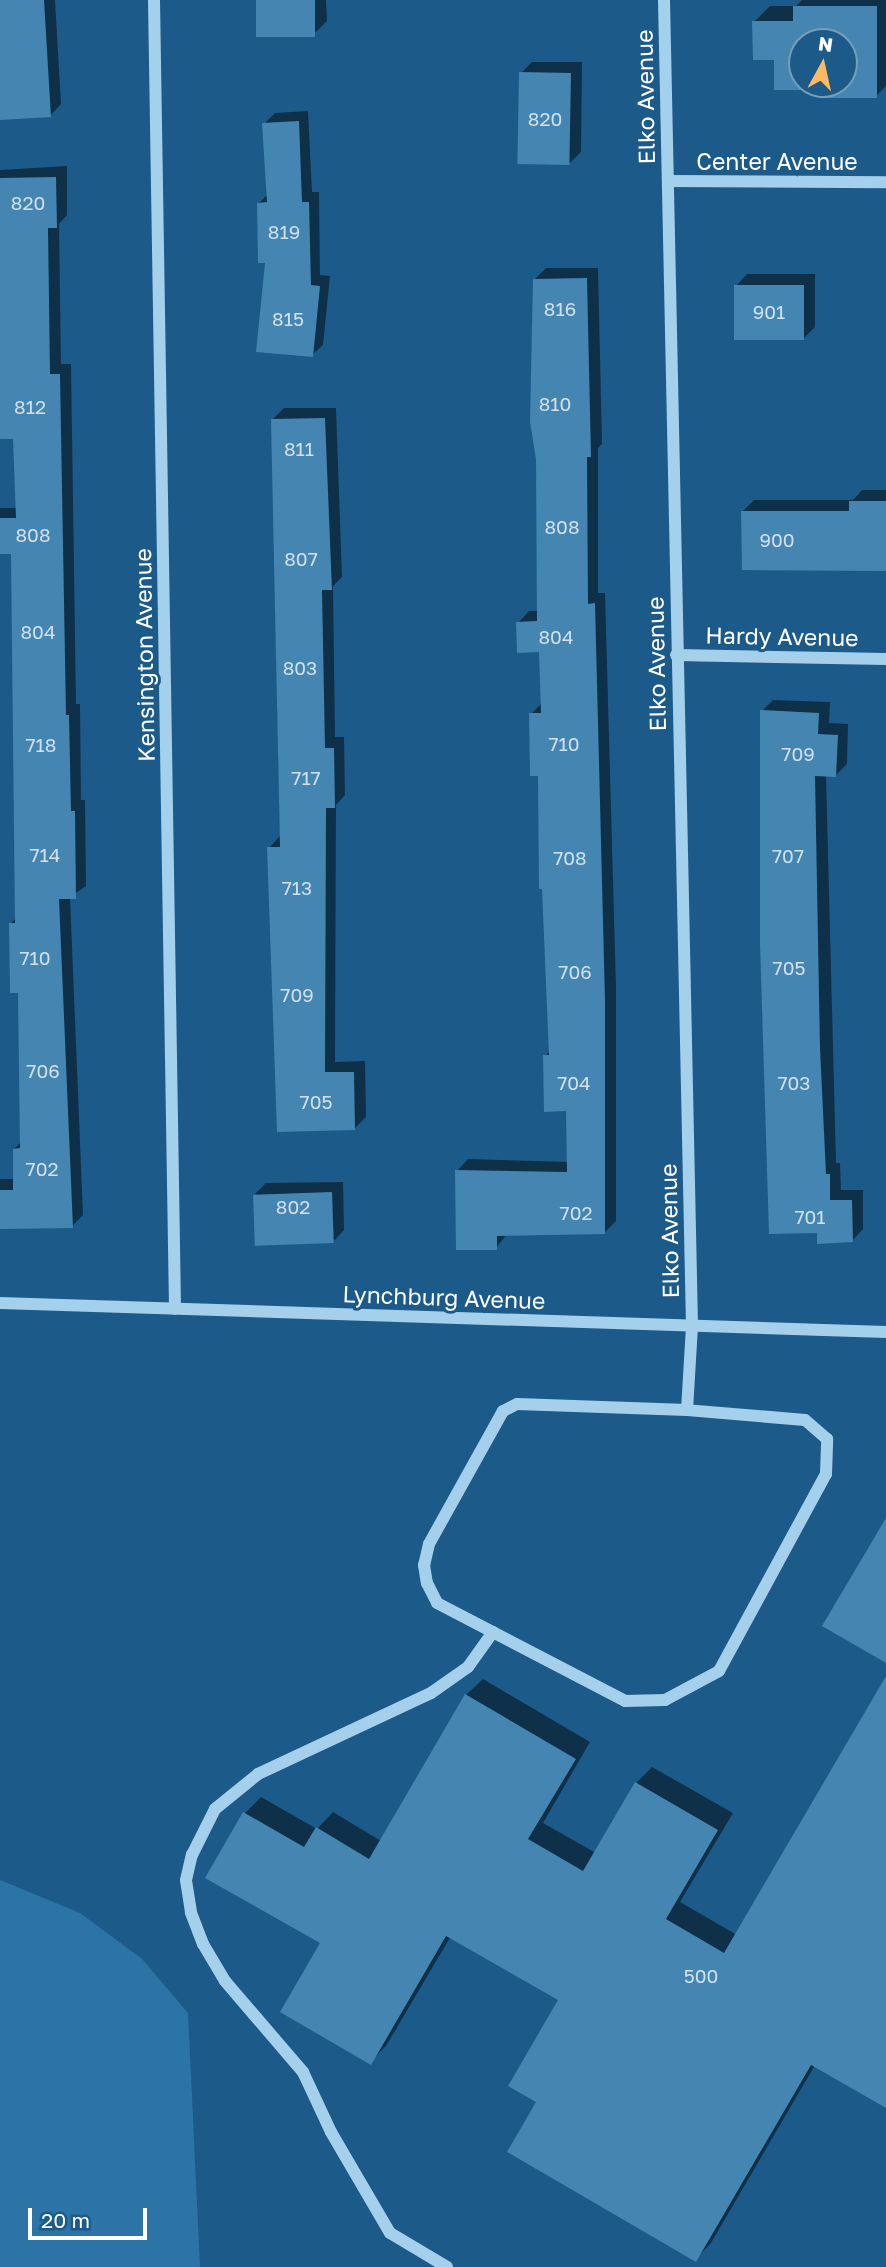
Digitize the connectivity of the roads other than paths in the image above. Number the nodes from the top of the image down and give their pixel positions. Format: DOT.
graph roads {
  1 [pos="155,0"];
  2 [pos="664,0"];
  3 [pos="667,181"];
  4 [pos="886,182"];
  5 [pos="677,655"];
  6 [pos="886,659"];
  7 [pos="0,1303"];
  8 [pos="175,1309"];
  9 [pos="692,1326"];
  10 [pos="886,1332"];
  11 [pos="687,1410"];
  12 [pos="493,1632"];
  13 [pos="447,2267"];
  1 -- 8 [label="street, Kensington Avenue"];
  2 -- 3 [label="street, Elko Avenue"];
  3 -- 4 [label="street, Center Avenue"];
  3 -- 5 [label="street, Elko Avenue"];
  5 -- 6 [label="street, Hardy Avenue"];
  5 -- 9 [label="street, Elko Avenue"];
  7 -- 8 [label="street, Lynchburg Avenue"];
  8 -- 9 [label="street, Lynchburg Avenue"];
  9 -- 10 [label="street, Lynchburg Avenue"];
  9 -- 11 [label="street, Elko Avenue"];
  11 -- 12 [label="street"];
  11 -- 12 [label="street"];
  12 -- 13 [label="street"];
}
